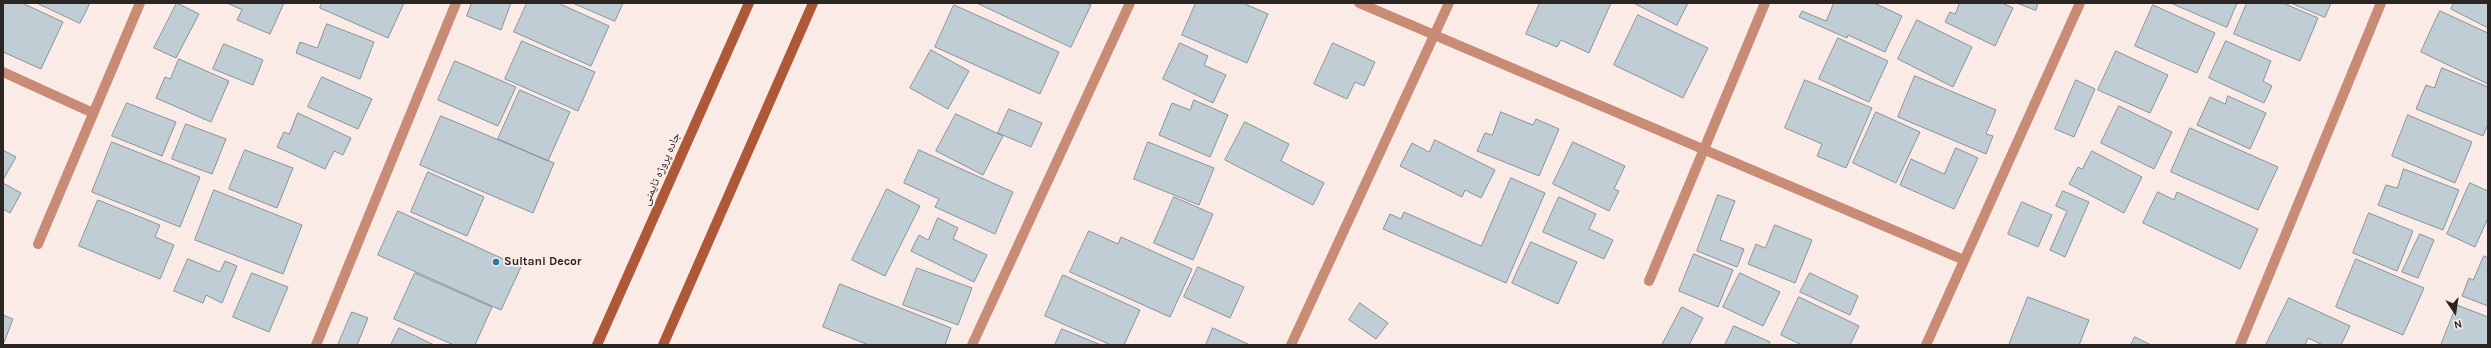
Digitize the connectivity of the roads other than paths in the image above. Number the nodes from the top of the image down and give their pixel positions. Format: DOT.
graph roads {
  1 [pos="140,3"];
  2 [pos="456,3"];
  3 [pos="749,3"];
  4 [pos="813,3"];
  5 [pos="1130,3"];
  6 [pos="1359,3"];
  7 [pos="1449,3"];
  8 [pos="1765,3"];
  9 [pos="2080,3"];
  10 [pos="2381,3"];
  11 [pos="1436,35"];
  12 [pos="3,72"];
  13 [pos="93,113"];
  14 [pos="1706,150"];
  15 [pos="38,244"];
  16 [pos="1964,260"];
  17 [pos="1649,281"];
  18 [pos="316,345"];
  19 [pos="598,345"];
  20 [pos="663,345"];
  21 [pos="972,345"];
  22 [pos="1291,345"];
  23 [pos="1926,345"];
  24 [pos="2240,345"];
  1 -- 13 [label="street"];
  2 -- 18 [label="street"];
  3 -- 19 [label="main road, جاده پروژه تایمنی"];
  4 -- 20 [label="main road"];
  5 -- 21 [label="street"];
  6 -- 11 [label="street"];
  7 -- 11 [label="street"];
  8 -- 14 [label="street"];
  9 -- 16 [label="street"];
  10 -- 24 [label="street"];
  11 -- 14 [label="street"];
  11 -- 22 [label="street"];
  12 -- 13 [label="street"];
  13 -- 15 [label="street"];
  14 -- 16 [label="street"];
  14 -- 17 [label="street"];
  16 -- 23 [label="street"];
}
